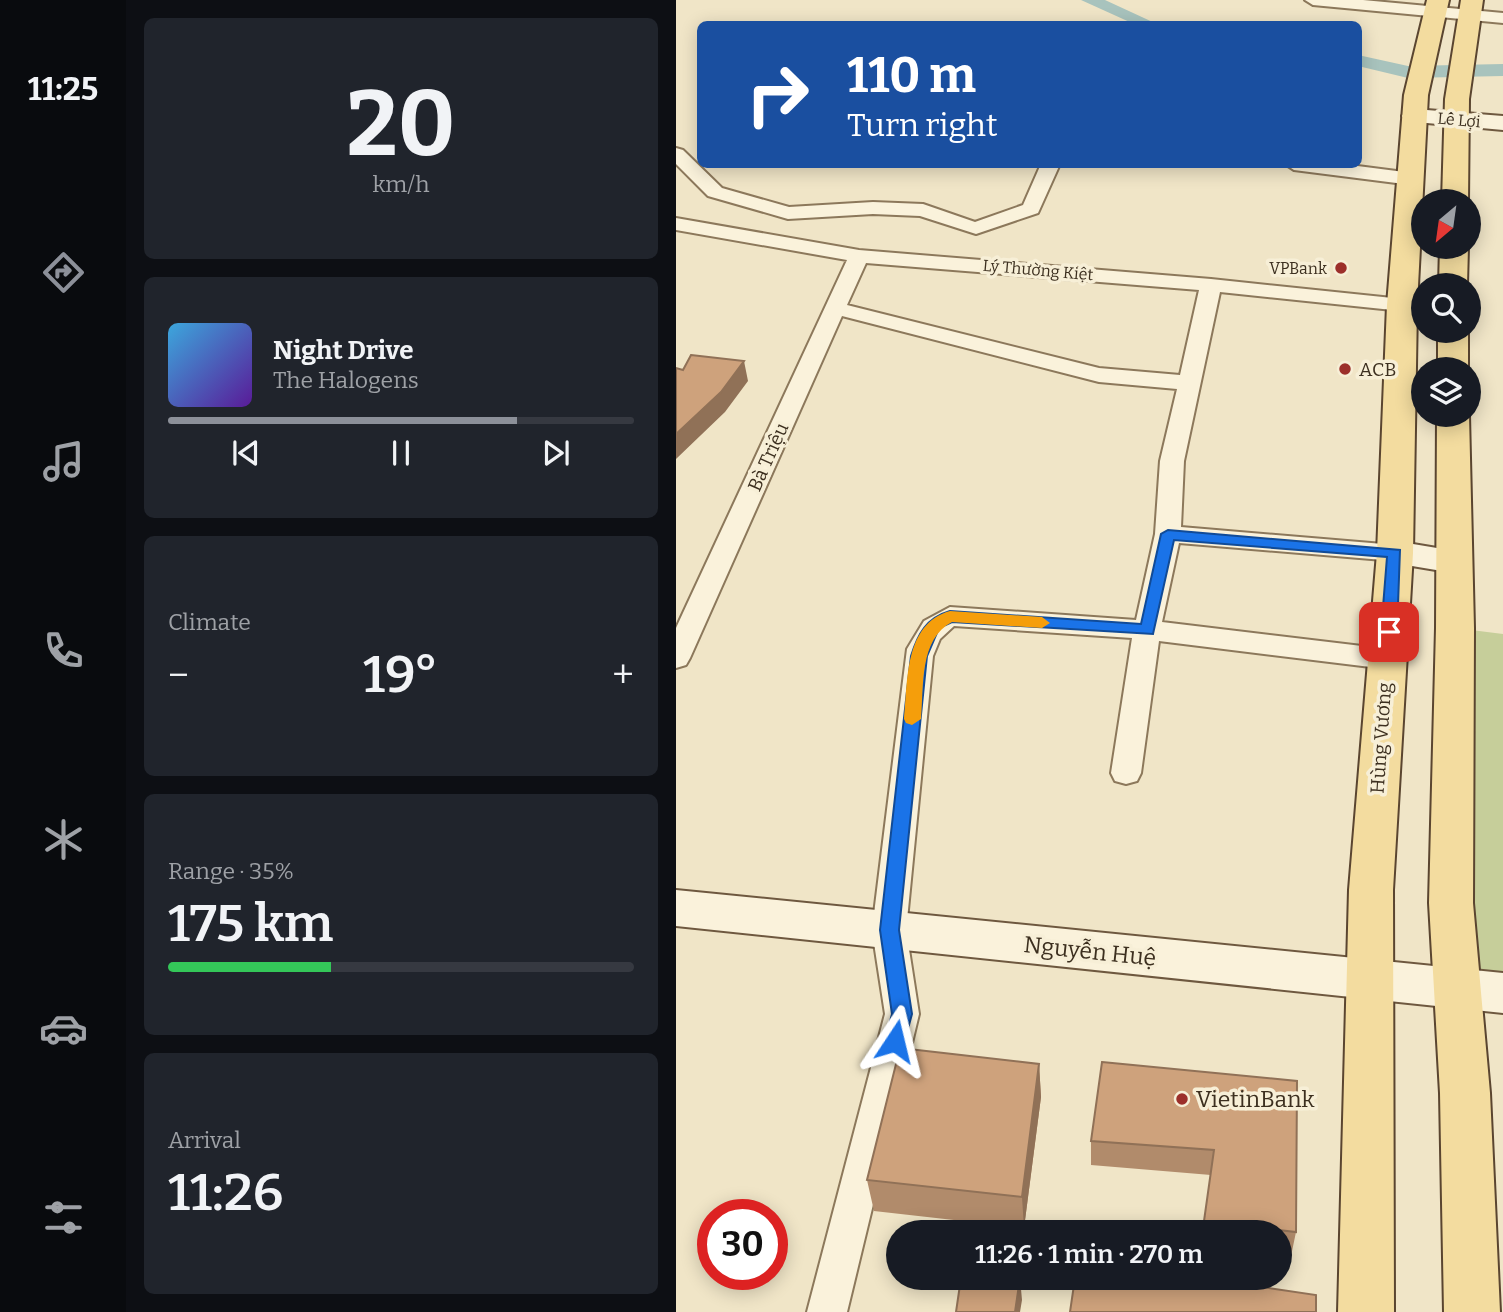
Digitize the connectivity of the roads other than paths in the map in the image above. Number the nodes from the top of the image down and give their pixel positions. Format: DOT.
graph roads {
  1 [pos="1313,0"];
  2 [pos="1437,6"];
  3 [pos="1471,7"];
  4 [pos="1504,18"];
  5 [pos="1415,106"];
  6 [pos="1457,109"];
  7 [pos="1504,123"];
  8 [pos="676,154"];
  9 [pos="1049,168"];
  10 [pos="1325,168"];
  11 [pos="1412,179"];
  12 [pos="1455,189"];
  13 [pos="676,224"];
  14 [pos="859,256"];
  15 [pos="1413,273"];
  16 [pos="1211,285"];
  17 [pos="1411,307"];
  18 [pos="835,308"];
  19 [pos="1411,334"];
  20 [pos="1191,383"];
  21 [pos="1453,427"];
  22 [pos="1168,534"];
  23 [pos="1395,553"];
  24 [pos="1454,561"];
  25 [pos="1147,630"];
  26 [pos="676,659"];
  27 [pos="1387,659"];
  28 [pos="1126,773"];
  29 [pos="676,908"];
  30 [pos="889,930"];
  31 [pos="1372,981"];
  32 [pos="1459,988"];
  33 [pos="1504,993"];
  34 [pos="827,1312"];
  35 [pos="1366,1312"];
  36 [pos="1472,1312"];
  1 -- 2 [label="street"];
  2 -- 3 [label="street"];
  2 -- 5 [label="main road, Hùng Vương"];
  3 -- 4 [label="street"];
  3 -- 6 [label="main road"];
  5 -- 6 [label="main road, Lê Lợi"];
  5 -- 11 [label="main road, Hùng Vương"];
  6 -- 7 [label="main road, Lê Lợi"];
  6 -- 12 [label="main road"];
  8 -- 9 [label="street"];
  10 -- 11 [label="street"];
  11 -- 15 [label="main road, Hùng Vương"];
  13 -- 14 [label="street, Lý Thường Kiệt"];
  14 -- 16 [label="street, Lý Thường Kiệt"];
  14 -- 18 [label="street, Bà Triệu"];
  16 -- 17 [label="street, Lý Thường Kiệt"];
  16 -- 20 [label="street"];
  18 -- 20 [label="street"];
  18 -- 26 [label="street, Bà Triệu"];
  19 -- 23 [label="main road, Hùng Vương"];
  20 -- 22 [label="street"];
  21 -- 24 [label="main road"];
  22 -- 23 [label="street"];
  22 -- 25 [label="street"];
  23 -- 24 [label="main road"];
  23 -- 27 [label="main road, Hùng Vương"];
  24 -- 32 [label="main road"];
  25 -- 27 [label="street"];
  25 -- 28 [label="street"];
  25 -- 30 [label="street"];
  27 -- 31 [label="main road, Hùng Vương"];
  29 -- 30 [label="main road, Nguyễn Huệ"];
  30 -- 31 [label="main road, Nguyễn Huệ"];
  30 -- 34 [label="street"];
  31 -- 32 [label="main road, Nguyễn Huệ"];
  31 -- 35 [label="main road, Hùng Vương"];
  32 -- 33 [label="main road, Nguyễn Huệ"];
  32 -- 36 [label="main road"];
}
